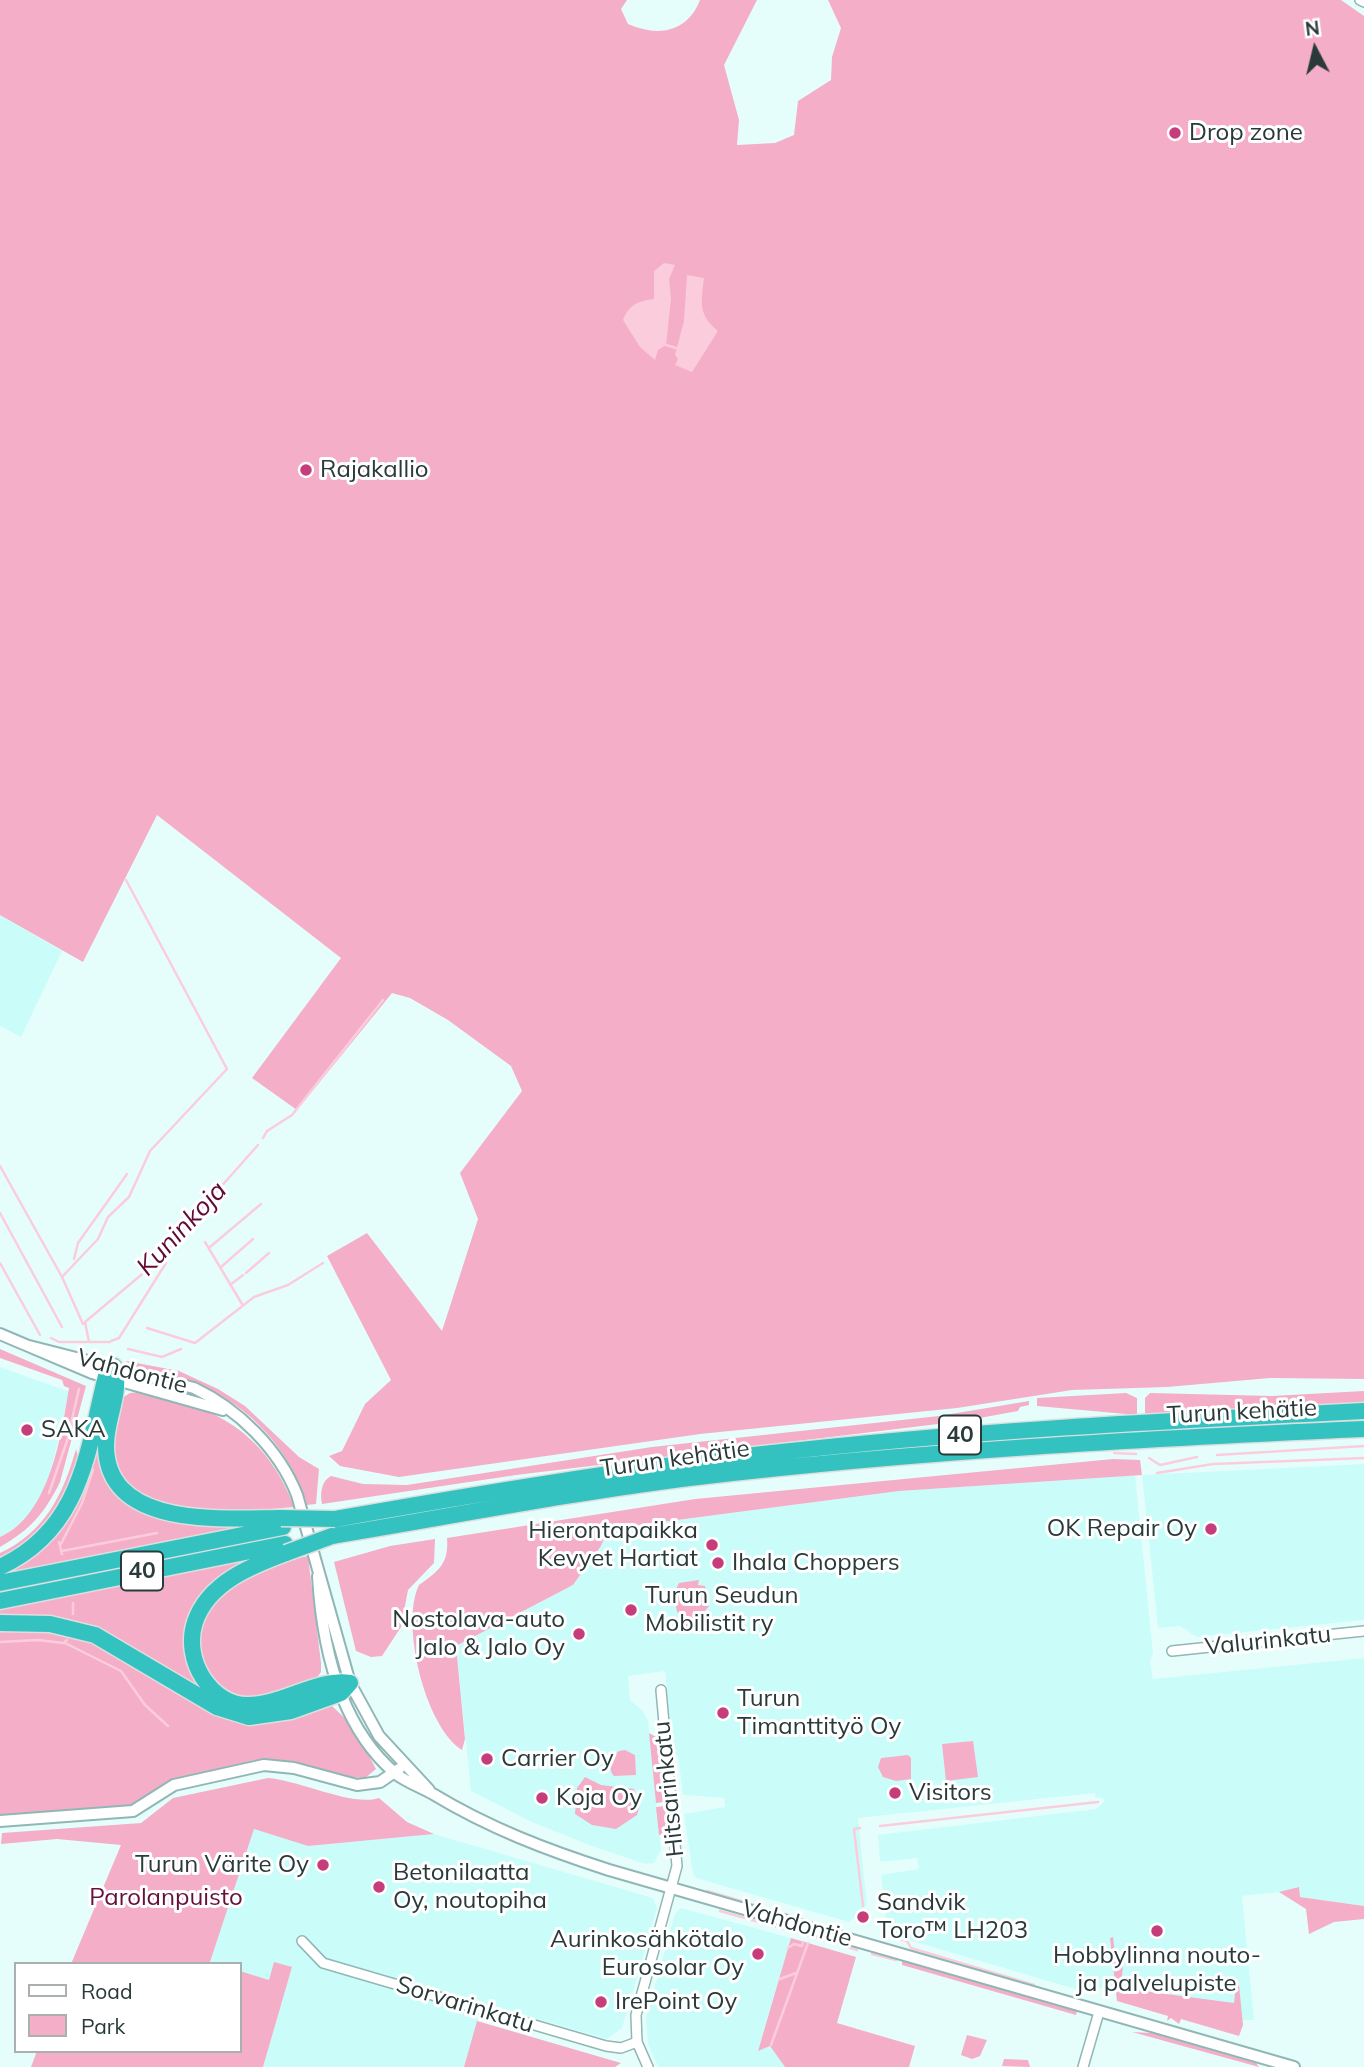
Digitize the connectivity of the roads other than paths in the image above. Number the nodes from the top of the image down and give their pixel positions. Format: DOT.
graph roads {
  1 [pos="0,1334"];
  2 [pos="113,1374"];
  3 [pos="1364,1411"];
  4 [pos="1364,1429"];
  5 [pos="338,1526"];
  6 [pos="284,1536"];
  7 [pos="0,1567"];
  8 [pos="0,1583"];
  9 [pos="0,1601"];
  10 [pos="0,1623"];
  11 [pos="1364,1631"];
  12 [pos="1172,1651"];
  13 [pos="343,1686"];
  14 [pos="661,1690"];
  15 [pos="399,1769"];
  16 [pos="0,1821"];
  17 [pos="673,1888"];
  18 [pos="302,1941"];
  19 [pos="1098,2012"];
  20 [pos="636,2042"];
  21 [pos="648,2067"];
  22 [pos="1083,2067"];
  23 [pos="1294,2067"];
  1 -- 2 [label="street, Vahdontie"];
  2 -- 6 [label="highway"];
  2 -- 7 [label="highway"];
  2 -- 13 [label="street, Vahdontie"];
  3 -- 5 [label="highway, Turun kehätie / 40"];
  4 -- 5 [label="highway, Turun kehätie / 40"];
  5 -- 6 [label="highway, bridge"];
  5 -- 6 [label="highway, bridge"];
  6 -- 8 [label="highway, 40"];
  6 -- 9 [label="highway, 40"];
  6 -- 13 [label="highway"];
  10 -- 13 [label="highway"];
  11 -- 12 [label="street, Valurinkatu"];
  13 -- 15 [label="street, Vahdontie"];
  14 -- 17 [label="street, Hitsarinkatu"];
  15 -- 16 [label="street"];
  15 -- 17 [label="street, Vahdontie"];
  17 -- 19 [label="street, Vahdontie"];
  17 -- 20 [label="street, Hitsarinkatu"];
  18 -- 20 [label="street, Sorvarinkatu"];
  19 -- 22 [label="street"];
  19 -- 23 [label="street, Vahdontie"];
  20 -- 21 [label="street"];
}
